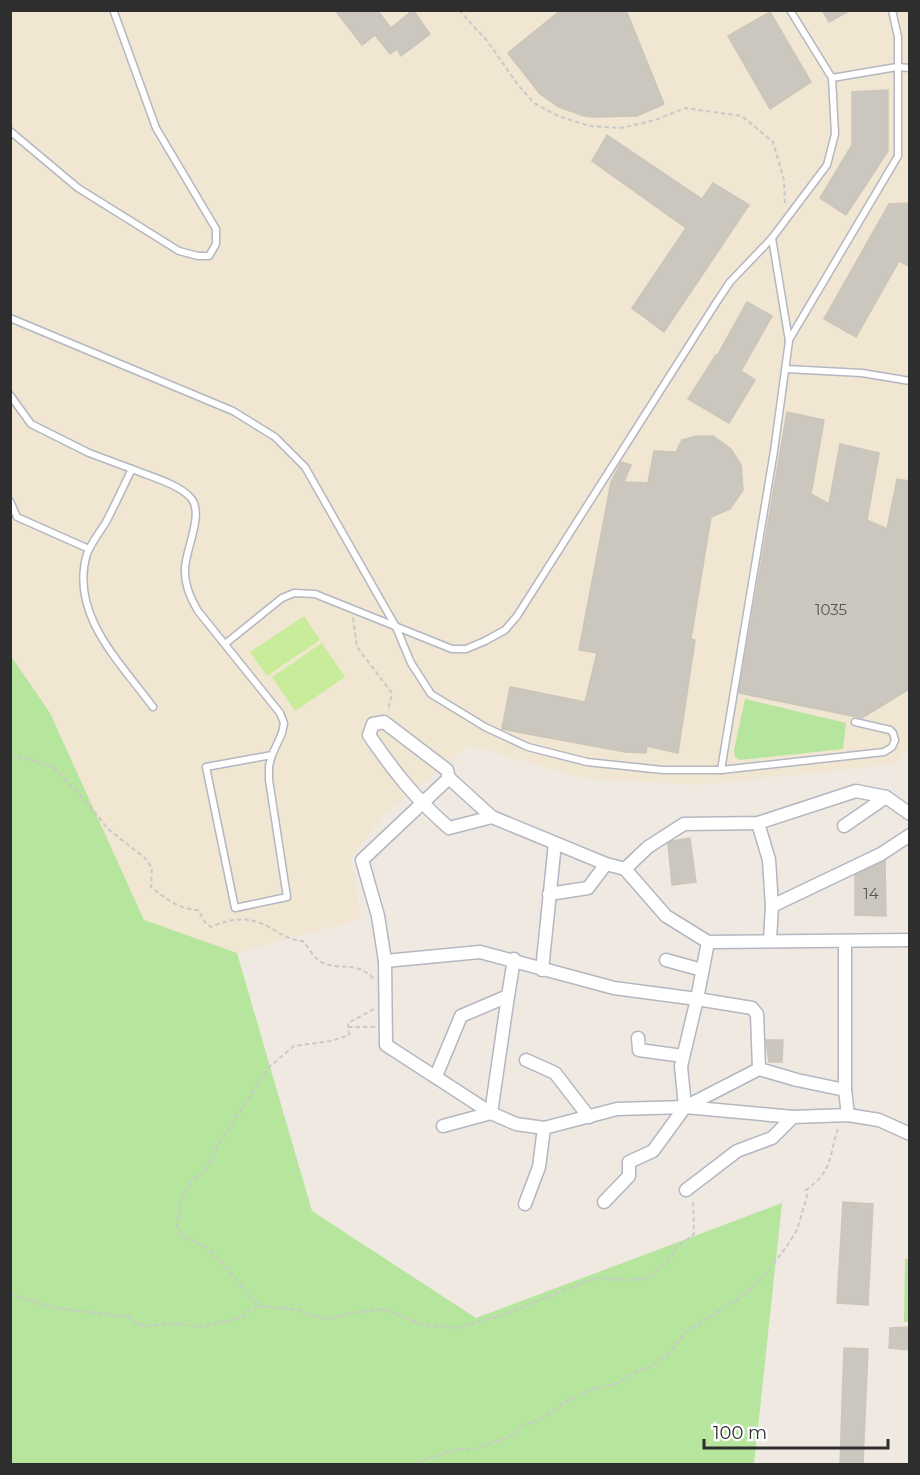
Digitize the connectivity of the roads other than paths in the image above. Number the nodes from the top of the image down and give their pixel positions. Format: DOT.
graph roads {
  1 [pos="790,10"];
  2 [pos="892,10"];
  3 [pos="114,11"];
  4 [pos="897,67"];
  5 [pos="909,68"];
  6 [pos="831,78"];
  7 [pos="10,131"];
  8 [pos="772,238"];
  9 [pos="10,318"];
  10 [pos="789,341"];
  11 [pos="786,369"];
  12 [pos="909,381"];
  13 [pos="10,395"];
  14 [pos="132,469"];
  15 [pos="10,501"];
  16 [pos="89,549"];
  17 [pos="396,627"];
  18 [pos="225,644"];
  19 [pos="153,706"];
  20 [pos="855,722"];
  21 [pos="272,754"];
  22 [pos="721,770"];
  23 [pos="449,778"];
  24 [pos="886,797"];
  25 [pos="421,803"];
  26 [pos="909,814"];
  27 [pos="492,817"];
  28 [pos="758,823"];
  29 [pos="844,826"];
  30 [pos="909,835"];
  31 [pos="555,843"];
  32 [pos="606,864"];
  33 [pos="625,869"];
  34 [pos="549,894"];
  35 [pos="772,906"];
  36 [pos="770,940"];
  37 [pos="909,940"];
  38 [pos="708,942"];
  39 [pos="845,942"];
  40 [pos="514,959"];
  41 [pos="666,960"];
  42 [pos="385,962"];
  43 [pos="542,970"];
  44 [pos="702,970"];
  45 [pos="508,996"];
  46 [pos="697,999"];
  47 [pos="638,1038"];
  48 [pos="683,1056"];
  49 [pos="526,1060"];
  50 [pos="759,1069"];
  51 [pos="435,1076"];
  52 [pos="845,1090"];
  53 [pos="686,1107"];
  54 [pos="491,1113"];
  55 [pos="845,1115"];
  56 [pos="589,1117"];
  57 [pos="793,1118"];
  58 [pos="443,1126"];
  59 [pos="544,1128"];
  60 [pos="909,1134"];
  61 [pos="686,1190"];
  62 [pos="604,1202"];
  63 [pos="525,1204"];
  1 -- 6 [label="lane"];
  2 -- 4 [label="lane"];
  3 -- 7 [label="lane"];
  4 -- 5 [label="lane"];
  4 -- 6 [label="lane"];
  4 -- 10 [label="lane"];
  6 -- 8 [label="lane"];
  8 -- 10 [label="lane"];
  8 -- 17 [label="lane"];
  9 -- 17 [label="lane"];
  10 -- 11 [label="lane"];
  11 -- 12 [label="lane"];
  11 -- 22 [label="lane"];
  13 -- 14 [label="lane"];
  14 -- 16 [label="lane"];
  14 -- 18 [label="lane"];
  15 -- 16 [label="lane"];
  16 -- 19 [label="lane"];
  17 -- 18 [label="lane"];
  17 -- 22 [label="lane"];
  18 -- 21 [label="lane"];
  20 -- 22 [label="lane"];
  21 -- 21 [label="lane"];
  23 -- 25 [label="street"];
  23 -- 25 [label="street"];
  23 -- 27 [label="street"];
  24 -- 26 [label="street"];
  24 -- 28 [label="street"];
  24 -- 29 [label="street"];
  25 -- 27 [label="street"];
  25 -- 42 [label="street"];
  27 -- 31 [label="street"];
  28 -- 33 [label="street"];
  28 -- 35 [label="street"];
  30 -- 35 [label="street"];
  31 -- 32 [label="street"];
  31 -- 34 [label="street"];
  32 -- 33 [label="street"];
  32 -- 34 [label="street"];
  33 -- 38 [label="street"];
  34 -- 43 [label="street"];
  35 -- 36 [label="street"];
  36 -- 38 [label="street"];
  36 -- 39 [label="street"];
  37 -- 39 [label="street"];
  38 -- 44 [label="street"];
  39 -- 52 [label="street"];
  40 -- 42 [label="street"];
  40 -- 43 [label="street"];
  40 -- 45 [label="street"];
  41 -- 44 [label="street"];
  42 -- 51 [label="street"];
  43 -- 46 [label="street"];
  44 -- 46 [label="street"];
  45 -- 51 [label="street"];
  45 -- 54 [label="street"];
  46 -- 48 [label="street"];
  46 -- 50 [label="street"];
  47 -- 48 [label="street"];
  48 -- 53 [label="street"];
  49 -- 56 [label="street"];
  50 -- 52 [label="street"];
  50 -- 53 [label="street"];
  51 -- 54 [label="street"];
  52 -- 55 [label="street"];
  53 -- 56 [label="street"];
  53 -- 57 [label="street"];
  53 -- 62 [label="street"];
  54 -- 58 [label="street"];
  54 -- 59 [label="street"];
  55 -- 57 [label="street"];
  55 -- 60 [label="street"];
  56 -- 59 [label="street"];
  57 -- 61 [label="street"];
  59 -- 63 [label="street"];
}
